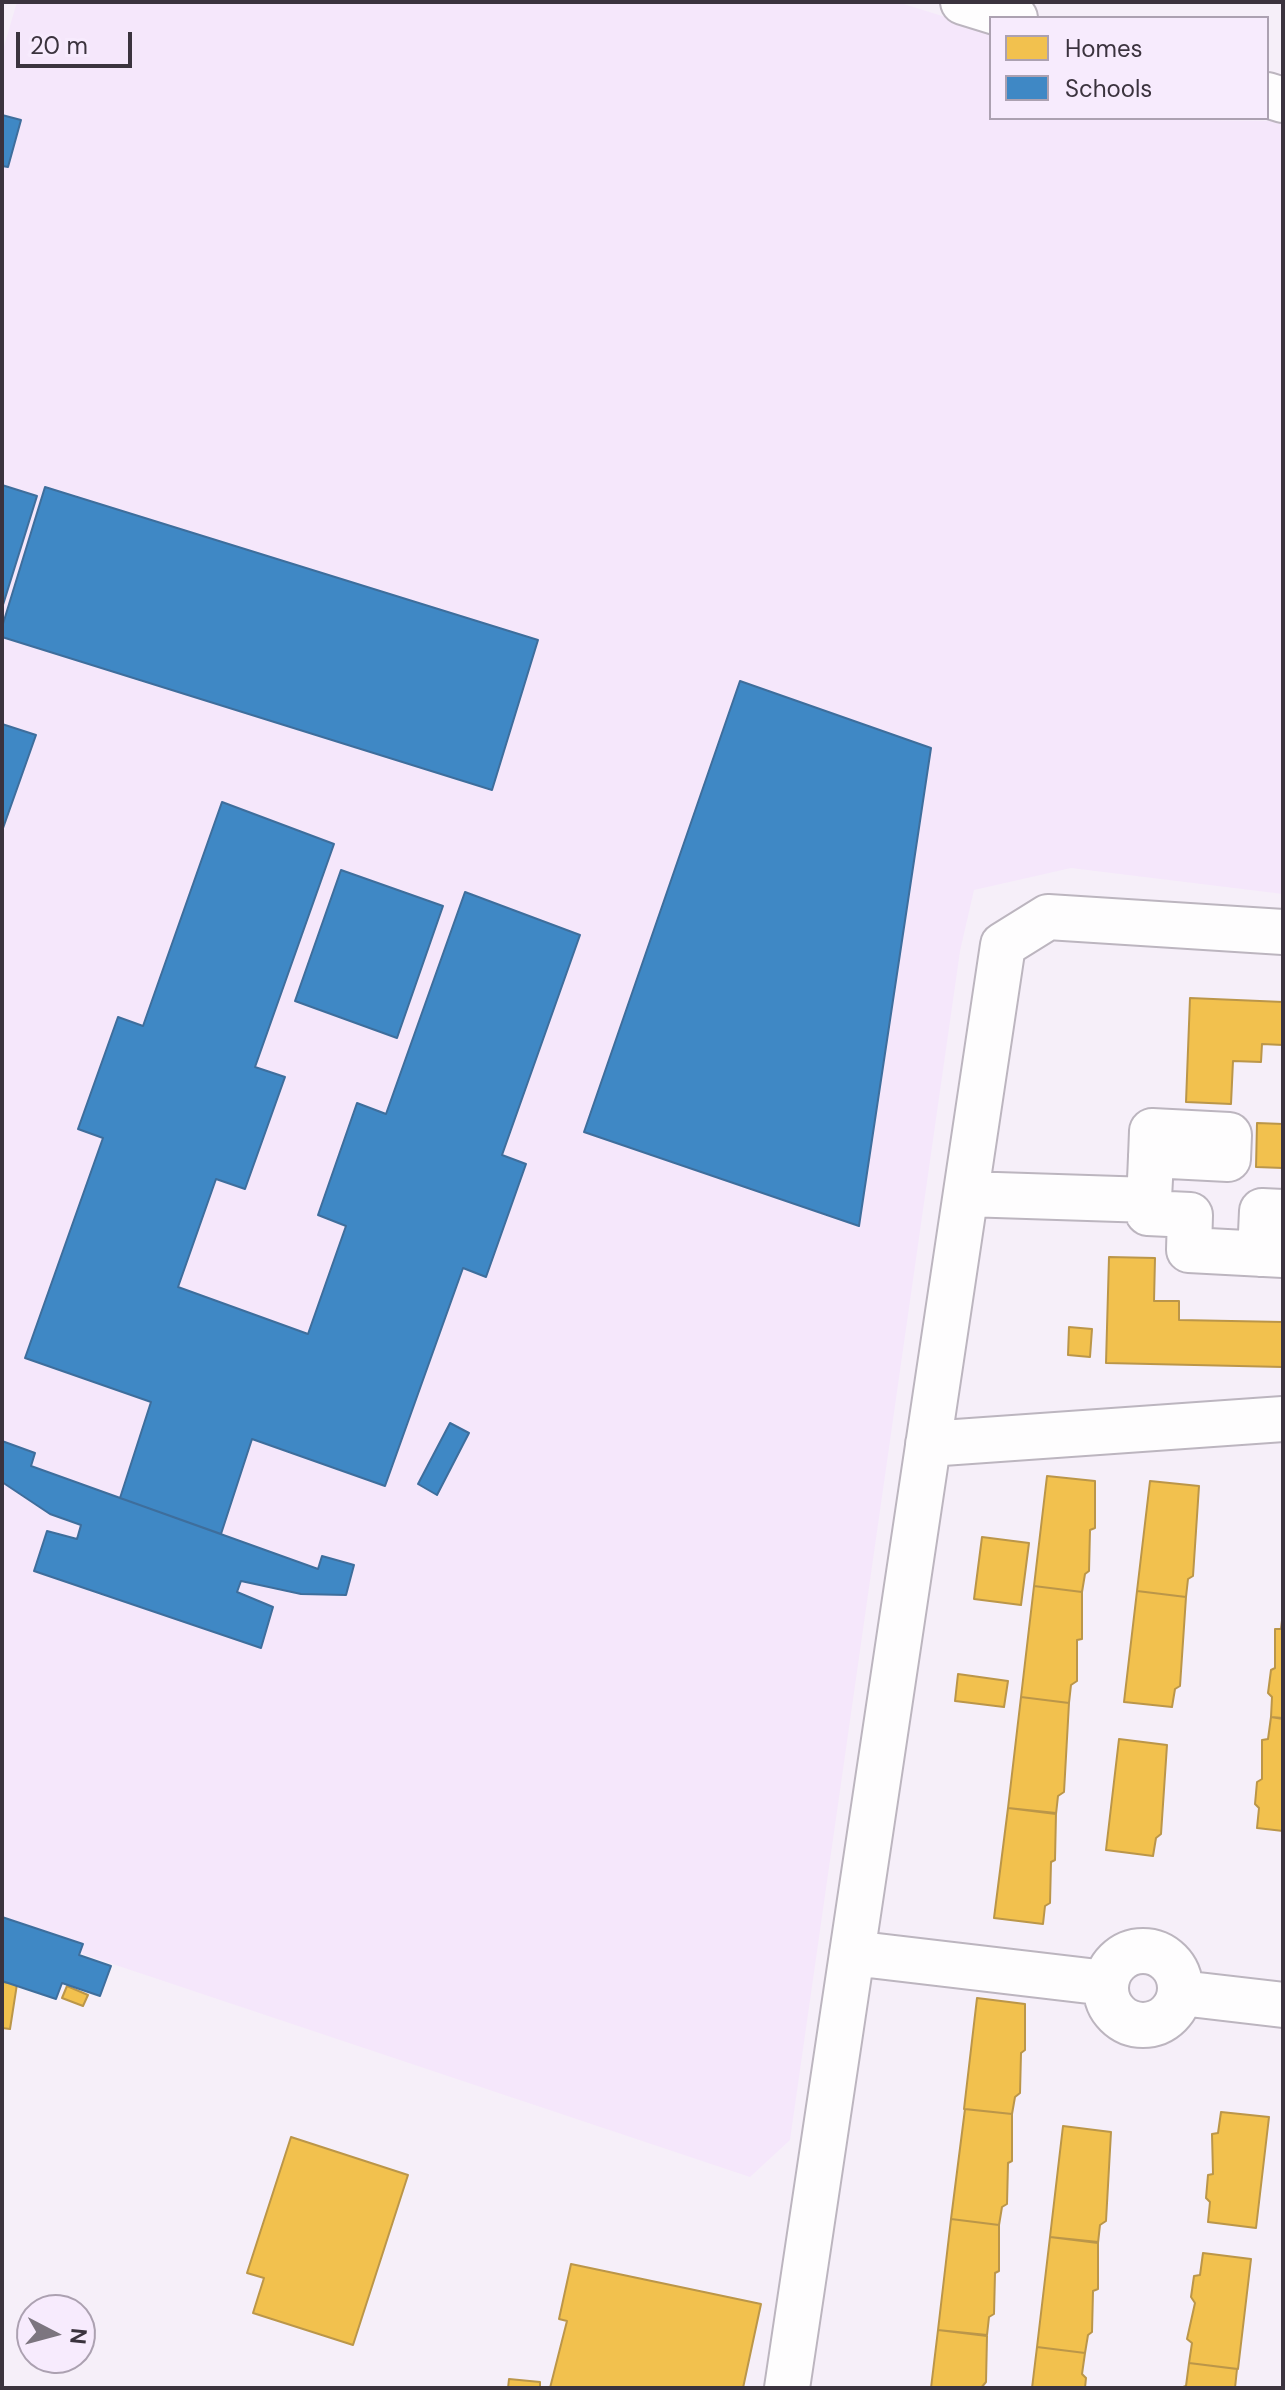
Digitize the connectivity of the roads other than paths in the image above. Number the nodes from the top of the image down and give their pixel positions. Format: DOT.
graph roads {
  1 [pos="963,2"];
  2 [pos="1008,16"];
  3 [pos="1283,932"];
  4 [pos="1151,1155"];
  5 [pos="966,1194"];
  6 [pos="1149,1200"];
  7 [pos="1283,1212"];
  8 [pos="1271,1254"];
  9 [pos="1283,1419"];
  10 [pos="928,1444"];
  11 [pos="852,1953"];
  12 [pos="1283,2005"];
  13 [pos="787,2388"];
  1 -- 2 [label="street"];
  3 -- 5 [label="street"];
  4 -- 6 [label="street"];
  5 -- 6 [label="street"];
  5 -- 10 [label="street"];
  6 -- 8 [label="street"];
  7 -- 8 [label="street"];
  9 -- 10 [label="street"];
  10 -- 11 [label="street"];
  11 -- 12 [label="street"];
  11 -- 13 [label="street"];
}
